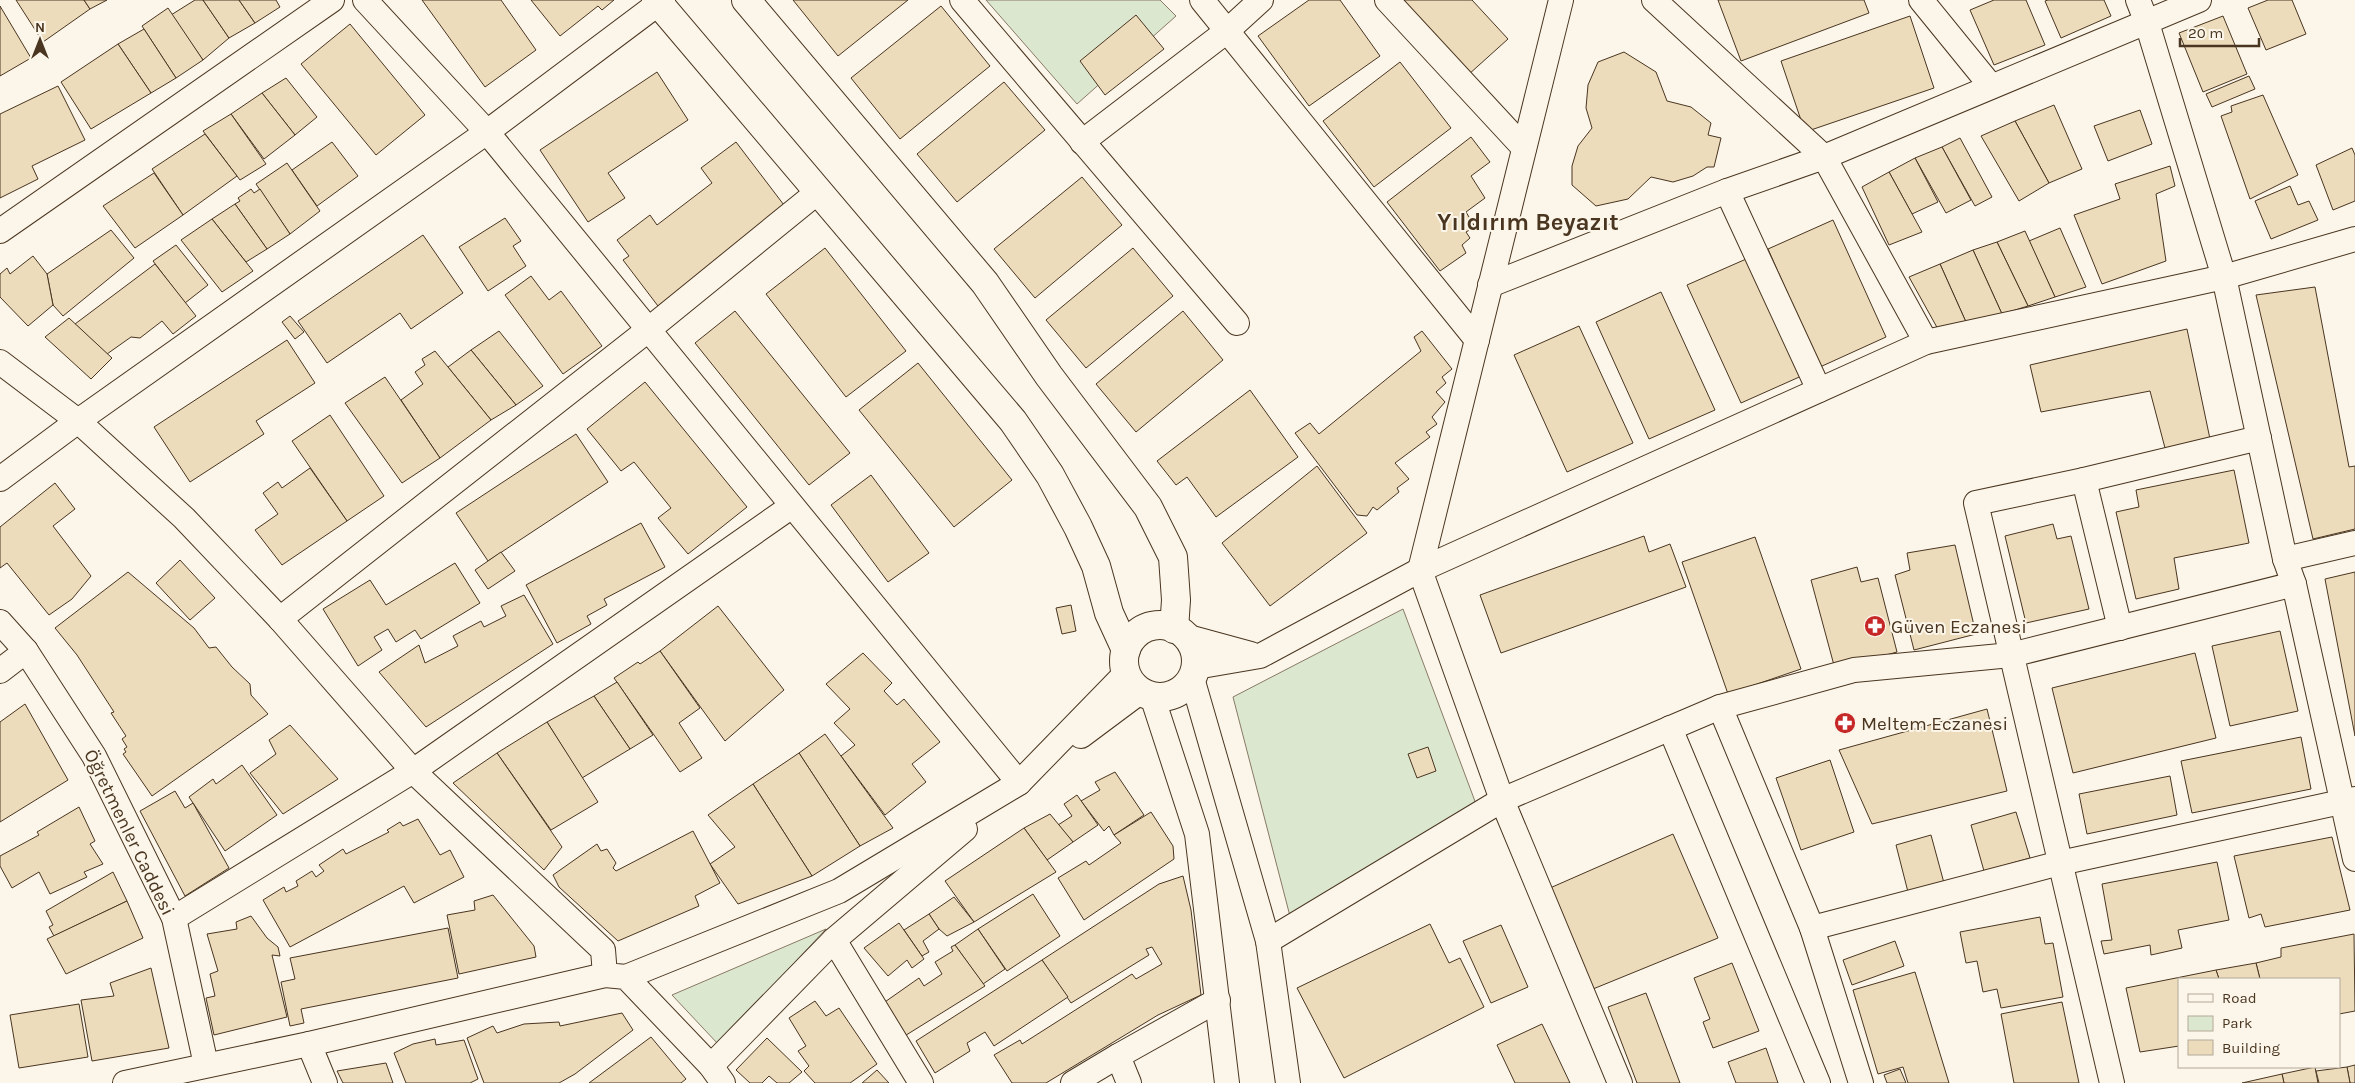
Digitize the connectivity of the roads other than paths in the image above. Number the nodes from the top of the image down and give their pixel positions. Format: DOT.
graph roads {
  1 [pos="332,0"];
  2 [pos="365,0"];
  3 [pos="746,0"];
  4 [pos="962,0"];
  5 [pos="1202,0"];
  6 [pos="1261,0"];
  7 [pos="1387,0"];
  8 [pos="1560,0"];
  9 [pos="1654,0"];
  10 [pos="1920,0"];
  11 [pos="2138,0"];
  12 [pos="2199,0"];
  13 [pos="659,1"];
  14 [pos="2147,23"];
  15 [pos="1227,31"];
  16 [pos="1991,86"];
  17 [pos="487,132"];
  18 [pos="1082,142"];
  19 [pos="1524,148"];
  20 [pos="1824,157"];
  21 [pos="818,191"];
  22 [pos="1727,192"];
  23 [pos="0,231"];
  24 [pos="2355,239"];
  25 [pos="2224,277"];
  26 [pos="1490,285"];
  27 [pos="1237,323"];
  28 [pos="648,330"];
  29 [pos="1477,340"];
  30 [pos="1926,342"];
  31 [pos="0,352"];
  32 [pos="0,362"];
  33 [pos="28,382"];
  34 [pos="1819,390"];
  35 [pos="78,421"];
  36 [pos="2259,438"];
  37 [pos="0,479"];
  38 [pos="2084,480"];
  39 [pos="792,506"];
  40 [pos="2355,543"];
  41 [pos="2285,559"];
  42 [pos="1420,570"];
  43 [pos="2294,584"];
  44 [pos="280,619"];
  45 [pos="0,622"];
  46 [pos="2120,628"];
  47 [pos="1180,632"];
  48 [pos="26,651"];
  49 [pos="2010,655"];
  50 [pos="1260,656"];
  51 [pos="0,671"];
  52 [pos="1194,672"];
  53 [pos="1136,678"];
  54 [pos="1720,707"];
  55 [pos="1670,728"];
  56 [pos="413,771"];
  57 [pos="1019,783"];
  58 [pos="1502,800"];
  59 [pos="2349,800"];
  60 [pos="2355,859"];
  61 [pos="2060,863"];
  62 [pos="174,918"];
  63 [pos="1812,928"];
  64 [pos="834,940"];
  65 [pos="1268,942"];
  66 [pos="616,976"];
  67 [pos="1218,1000"];
  68 [pos="309,1044"];
  69 [pos="1118,1056"];
  70 [pos="206,1065"];
  71 [pos="717,1074"];
  72 [pos="125,1083"];
  73 [pos="325,1083"];
  74 [pos="921,1083"];
  75 [pos="1073,1083"];
  76 [pos="1129,1083"];
  77 [pos="1227,1083"];
  78 [pos="1288,1083"];
  79 [pos="1620,1083"];
  80 [pos="1818,1083"];
  81 [pos="1861,1083"];
  82 [pos="2112,1083"];
  1 -- 23 [label="street"];
  2 -- 17 [label="street"];
  3 -- 47 [label="street"];
  4 -- 18 [label="street"];
  5 -- 15 [label="street"];
  6 -- 15 [label="street"];
  7 -- 19 [label="street"];
  8 -- 19 [label="street"];
  9 -- 20 [label="street"];
  10 -- 16 [label="street"];
  11 -- 14 [label="street"];
  12 -- 14 [label="street"];
  13 -- 17 [label="street"];
  13 -- 21 [label="street"];
  14 -- 16 [label="street"];
  14 -- 25 [label="street"];
  15 -- 18 [label="street"];
  15 -- 29 [label="street"];
  16 -- 20 [label="street"];
  17 -- 28 [label="street"];
  17 -- 35 [label="street"];
  18 -- 27 [label="street"];
  19 -- 26 [label="street"];
  20 -- 22 [label="street"];
  20 -- 30 [label="street"];
  21 -- 28 [label="street"];
  21 -- 53 [label="street"];
  22 -- 26 [label="street"];
  22 -- 34 [label="street"];
  24 -- 25 [label="street"];
  25 -- 30 [label="street"];
  25 -- 36 [label="street"];
  26 -- 29 [label="street"];
  28 -- 39 [label="street"];
  28 -- 44 [label="street"];
  29 -- 42 [label="street"];
  30 -- 34 [label="street"];
  31 -- 33 [label="street"];
  32 -- 33 [label="street"];
  33 -- 35 [label="street"];
  34 -- 42 [label="street"];
  35 -- 37 [label="street"];
  35 -- 44 [label="street"];
  36 -- 38 [label="street"];
  36 -- 41 [label="street"];
  38 -- 46 [label="street"];
  38 -- 49 [label="street"];
  39 -- 56 [label="street"];
  39 -- 57 [label="street"];
  40 -- 41 [label="street"];
  41 -- 43 [label="street"];
  42 -- 50 [label="street"];
  42 -- 58 [label="street"];
  43 -- 46 [label="street"];
  43 -- 59 [label="street"];
  44 -- 56 [label="street"];
  45 -- 48 [label="street, Öğretmenler Caddesi"];
  46 -- 49 [label="street"];
  47 -- 50 [label="street"];
  47 -- 52 [label="street"];
  47 -- 53 [label="street"];
  48 -- 51 [label="street"];
  48 -- 62 [label="street, Öğretmenler Caddesi"];
  49 -- 54 [label="street"];
  49 -- 61 [label="street"];
  50 -- 52 [label="street"];
  52 -- 53 [label="street"];
  52 -- 65 [label="street"];
  53 -- 57 [label="street"];
  53 -- 67 [label="street"];
  54 -- 55 [label="street"];
  54 -- 63 [label="street"];
  55 -- 58 [label="street"];
  55 -- 80 [label="street"];
  56 -- 62 [label="street"];
  56 -- 66 [label="street"];
  57 -- 64 [label="street"];
  57 -- 66 [label="street"];
  58 -- 65 [label="street"];
  58 -- 79 [label="street"];
  59 -- 60 [label="street"];
  59 -- 61 [label="street"];
  61 -- 63 [label="street"];
  61 -- 82 [label="street"];
  62 -- 70 [label="street, Öğretmenler Caddesi"];
  63 -- 81 [label="street"];
  64 -- 71 [label="street"];
  64 -- 74 [label="street"];
  65 -- 78 [label="street"];
  66 -- 68 [label="street"];
  66 -- 71 [label="street"];
  67 -- 69 [label="street"];
  67 -- 77 [label="street"];
  68 -- 70 [label="street"];
  68 -- 73 [label="street"];
  69 -- 75 [label="street"];
  69 -- 76 [label="street"];
  70 -- 72 [label="street"];
}
